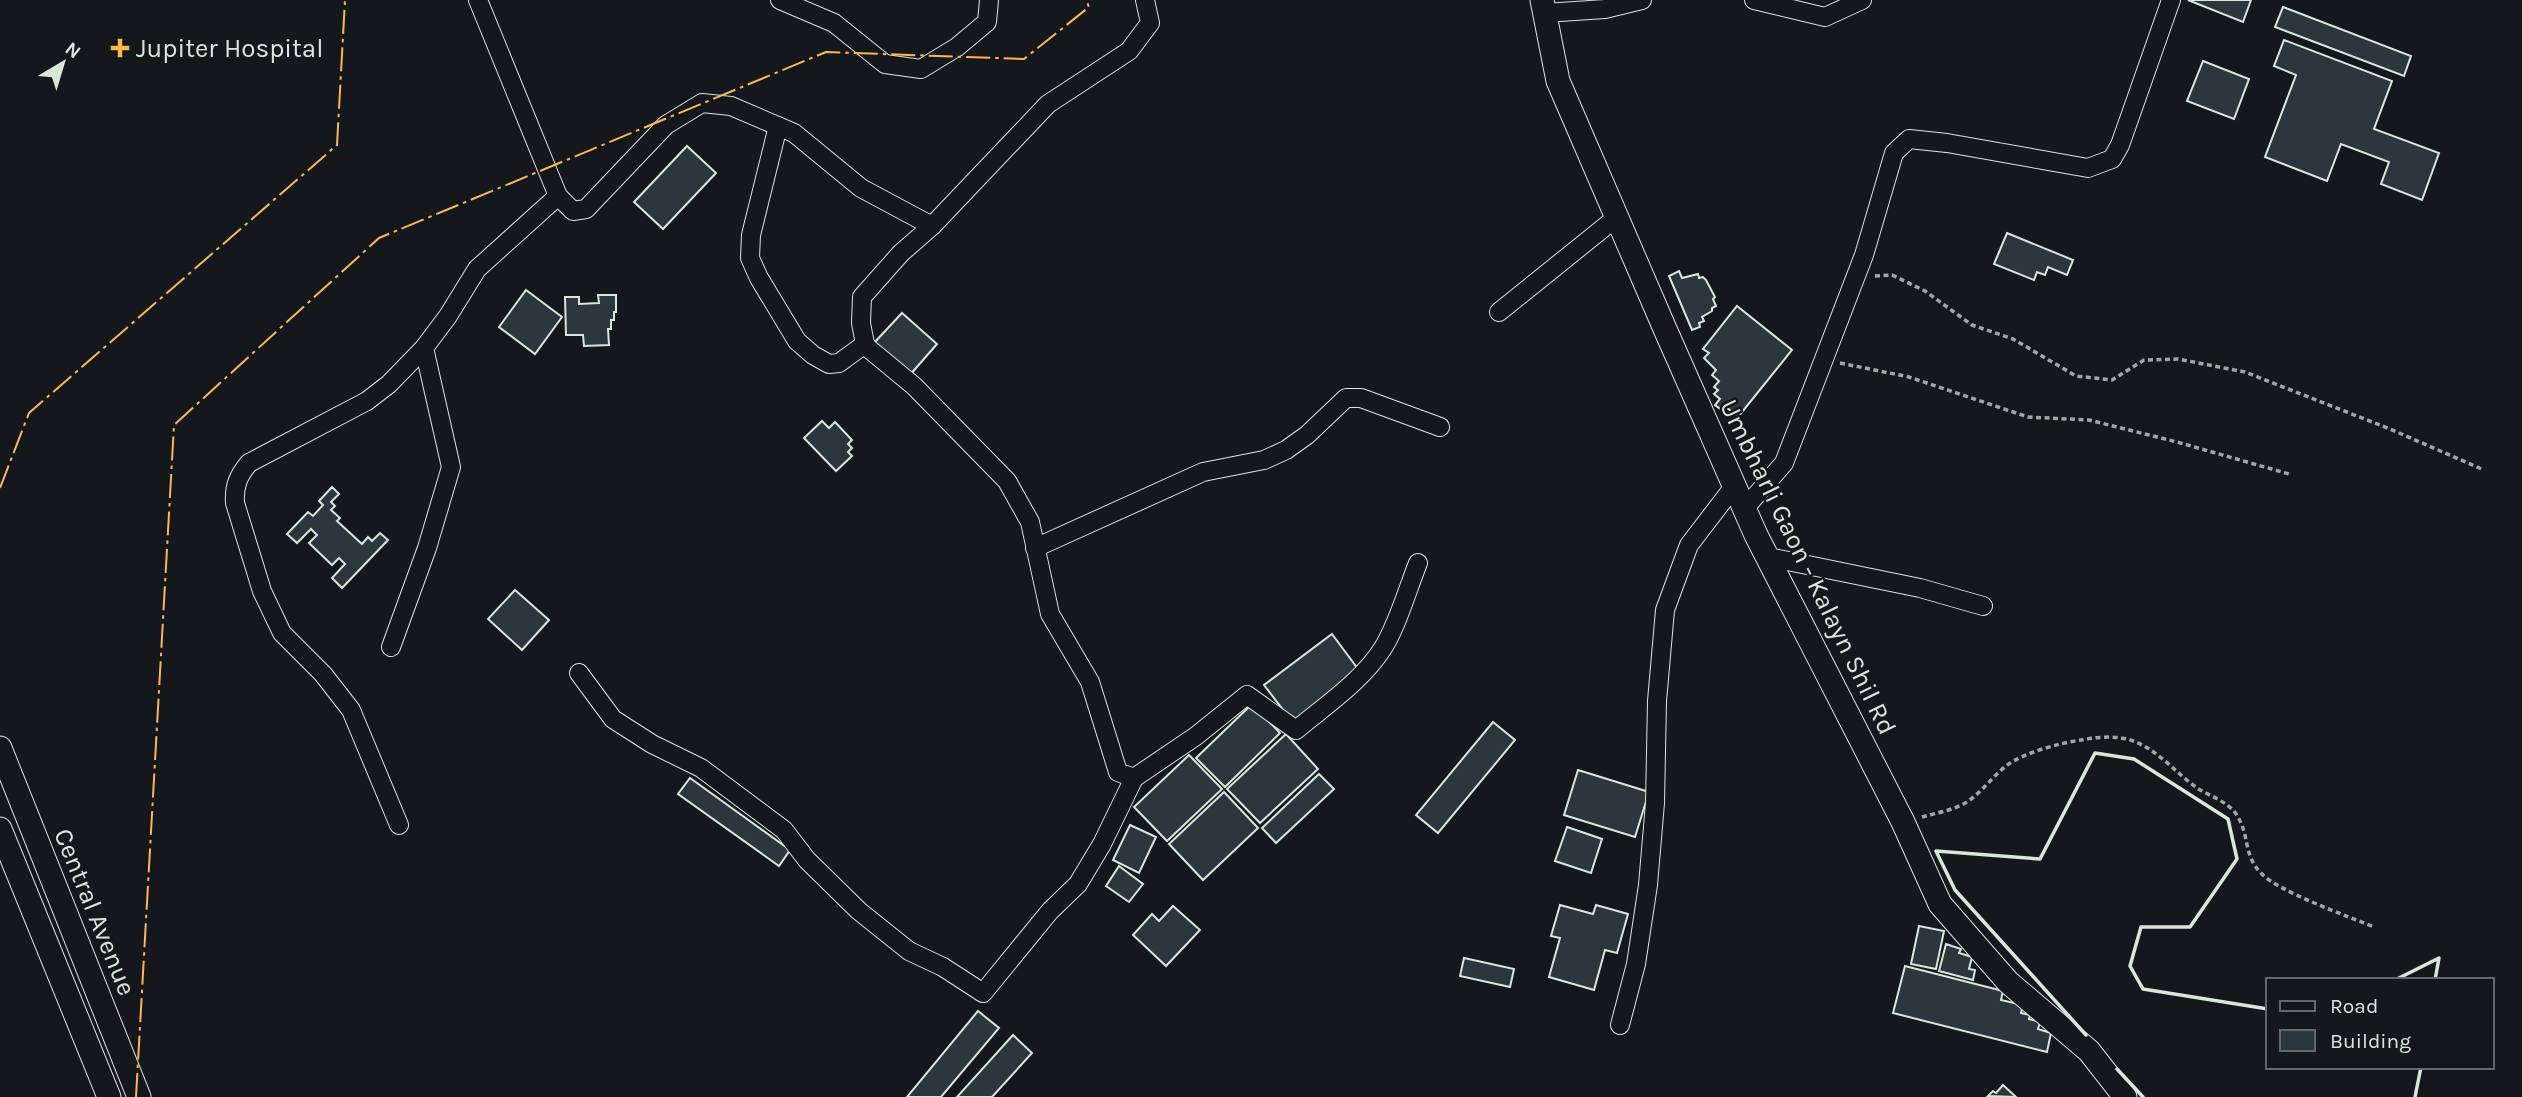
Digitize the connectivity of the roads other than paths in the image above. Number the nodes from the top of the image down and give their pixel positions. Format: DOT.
graph roads {
  1 [pos="478,0"];
  2 [pos="780,0"];
  3 [pos="989,0"];
  4 [pos="1145,0"];
  5 [pos="1642,0"];
  6 [pos="1754,0"];
  7 [pos="1862,0"];
  8 [pos="2171,0"];
  9 [pos="1544,6"];
  10 [pos="778,126"];
  11 [pos="558,196"];
  12 [pos="1617,217"];
  13 [pos="932,226"];
  14 [pos="1499,312"];
  15 [pos="865,344"];
  16 [pos="424,348"];
  17 [pos="1440,427"];
  18 [pos="1735,485"];
  19 [pos="1745,508"];
  20 [pos="1035,548"];
  21 [pos="1768,557"];
  22 [pos="1418,563"];
  23 [pos="1983,606"];
  24 [pos="391,647"];
  25 [pos="579,673"];
  26 [pos="0,748"];
  27 [pos="1134,778"];
  28 [pos="400,825"];
  29 [pos="0,829"];
  30 [pos="1620,1025"];
  31 [pos="109,1097"];
  32 [pos="139,1097"];
  33 [pos="2126,1097"];
  1 -- 11 [label="street"];
  2 -- 3 [label="street"];
  4 -- 13 [label="street"];
  5 -- 9 [label="street"];
  6 -- 7 [label="street"];
  8 -- 19 [label="street"];
  9 -- 12 [label="street, Umbharli Gaon - Kalayn Shil Rd"];
  10 -- 11 [label="street"];
  10 -- 13 [label="street"];
  10 -- 15 [label="street"];
  11 -- 16 [label="street"];
  12 -- 14 [label="street"];
  12 -- 18 [label="street, Umbharli Gaon - Kalayn Shil Rd"];
  13 -- 15 [label="street"];
  15 -- 20 [label="street"];
  16 -- 24 [label="street"];
  16 -- 28 [label="street"];
  17 -- 20 [label="street"];
  18 -- 19 [label="street, Umbharli Gaon - Kalayn Shil Rd"];
  18 -- 30 [label="street"];
  19 -- 21 [label="street, Umbharli Gaon - Kalayn Shil Rd"];
  20 -- 27 [label="street"];
  21 -- 23 [label="street"];
  21 -- 33 [label="street, Umbharli Gaon - Kalayn Shil Rd"];
  22 -- 27 [label="street"];
  25 -- 27 [label="street"];
  26 -- 32 [label="street, Central Avenue"];
  29 -- 31 [label="street"];
}
